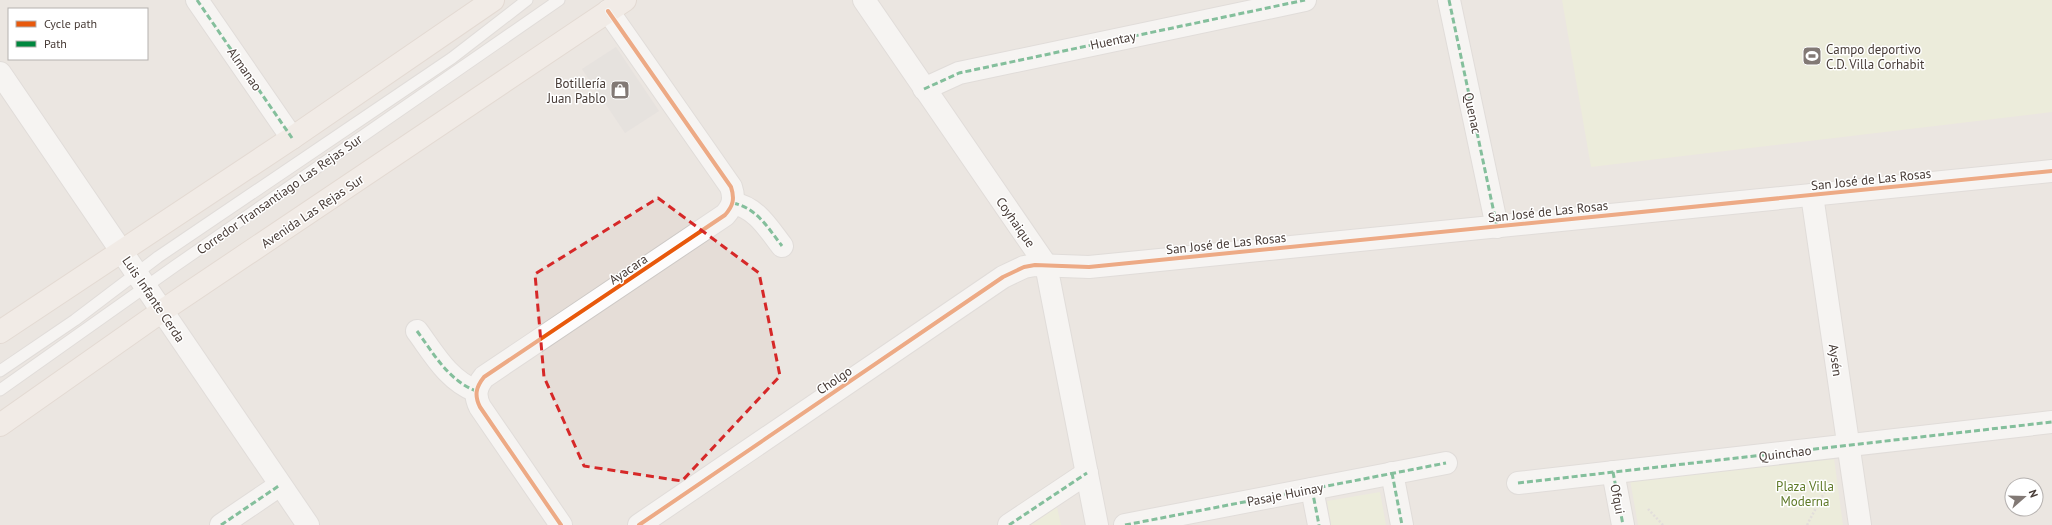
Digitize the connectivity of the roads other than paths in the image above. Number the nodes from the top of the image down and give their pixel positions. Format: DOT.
graph roads {
  1 [pos="198,0"];
  2 [pos="493,0"];
  3 [pos="527,0"];
  4 [pos="560,0"];
  5 [pos="864,0"];
  6 [pos="1305,0"];
  7 [pos="1449,0"];
  8 [pos="617,6"];
  9 [pos="0,73"];
  10 [pos="924,89"];
  11 [pos="292,138"];
  12 [pos="2052,171"];
  13 [pos="1812,195"];
  14 [pos="733,203"];
  15 [pos="1497,227"];
  16 [pos="782,246"];
  17 [pos="121,251"];
  18 [pos="1046,265"];
  19 [pos="141,280"];
  20 [pos="162,311"];
  21 [pos="417,331"];
  22 [pos="0,332"];
  23 [pos="0,371"];
  24 [pos="0,390"];
  25 [pos="476,391"];
  26 [pos="2052,422"];
  27 [pos="0,425"];
  28 [pos="1848,445"];
  29 [pos="1446,463"];
  30 [pos="1613,472"];
  31 [pos="1087,473"];
  32 [pos="1392,474"];
  33 [pos="1518,483"];
  34 [pos="280,484"];
  35 [pos="1312,489"];
  36 [pos="221,525"];
  37 [pos="308,525"];
  38 [pos="561,525"];
  39 [pos="639,525"];
  40 [pos="1009,525"];
  41 [pos="1097,525"];
  42 [pos="1125,525"];
  43 [pos="1319,525"];
  44 [pos="1402,525"];
  45 [pos="1623,525"];
  46 [pos="1860,525"];
  1 -- 11 [label="street, Almanao"];
  2 -- 11 [label="main road"];
  3 -- 19 [label="lane, Corredor Transantiago Las Rejas Sur"];
  4 -- 19 [label="lane, Corredor Transantiago Las Rejas Sur"];
  5 -- 10 [label="street, Coyhaique"];
  6 -- 10 [label="street, Huentay"];
  7 -- 15 [label="street, Quenac"];
  8 -- 14 [label="street"];
  8 -- 20 [label="main road, Avenida Las Rejas Sur"];
  9 -- 17 [label="street, Luis Infante Cerda"];
  10 -- 18 [label="street, Coyhaique"];
  11 -- 17 [label="main road"];
  12 -- 13 [label="street, San José de Las Rosas"];
  13 -- 15 [label="street, San José de Las Rosas"];
  13 -- 28 [label="street, Aysén"];
  14 -- 16 [label="street"];
  14 -- 25 [label="street, Ayacara"];
  15 -- 18 [label="street, San José de Las Rosas"];
  17 -- 19 [label="street, Luis Infante Cerda"];
  17 -- 22 [label="main road"];
  18 -- 31 [label="street, Coyhaique"];
  18 -- 39 [label="street, Cholgo"];
  19 -- 20 [label="street, Luis Infante Cerda"];
  19 -- 23 [label="lane, Corredor Transantiago Las Rejas Sur"];
  19 -- 24 [label="lane, Corredor Transantiago Las Rejas Sur"];
  20 -- 27 [label="main road, Avenida Las Rejas Sur"];
  20 -- 34 [label="street, Luis Infante Cerda"];
  21 -- 25 [label="street"];
  25 -- 38 [label="street"];
  26 -- 28 [label="street, Quinchao"];
  28 -- 30 [label="street, Quinchao"];
  28 -- 46 [label="street, Aysén"];
  29 -- 32 [label="street, Pasaje Huinay"];
  30 -- 33 [label="street, Quinchao"];
  30 -- 45 [label="street, Ofqui"];
  31 -- 40 [label="street"];
  31 -- 41 [label="street, Coyhaique"];
  32 -- 35 [label="street, Pasaje Huinay"];
  32 -- 44 [label="street"];
  34 -- 36 [label="street"];
  34 -- 37 [label="street, Luis Infante Cerda"];
  35 -- 42 [label="street, Pasaje Huinay"];
  35 -- 43 [label="street"];
}
